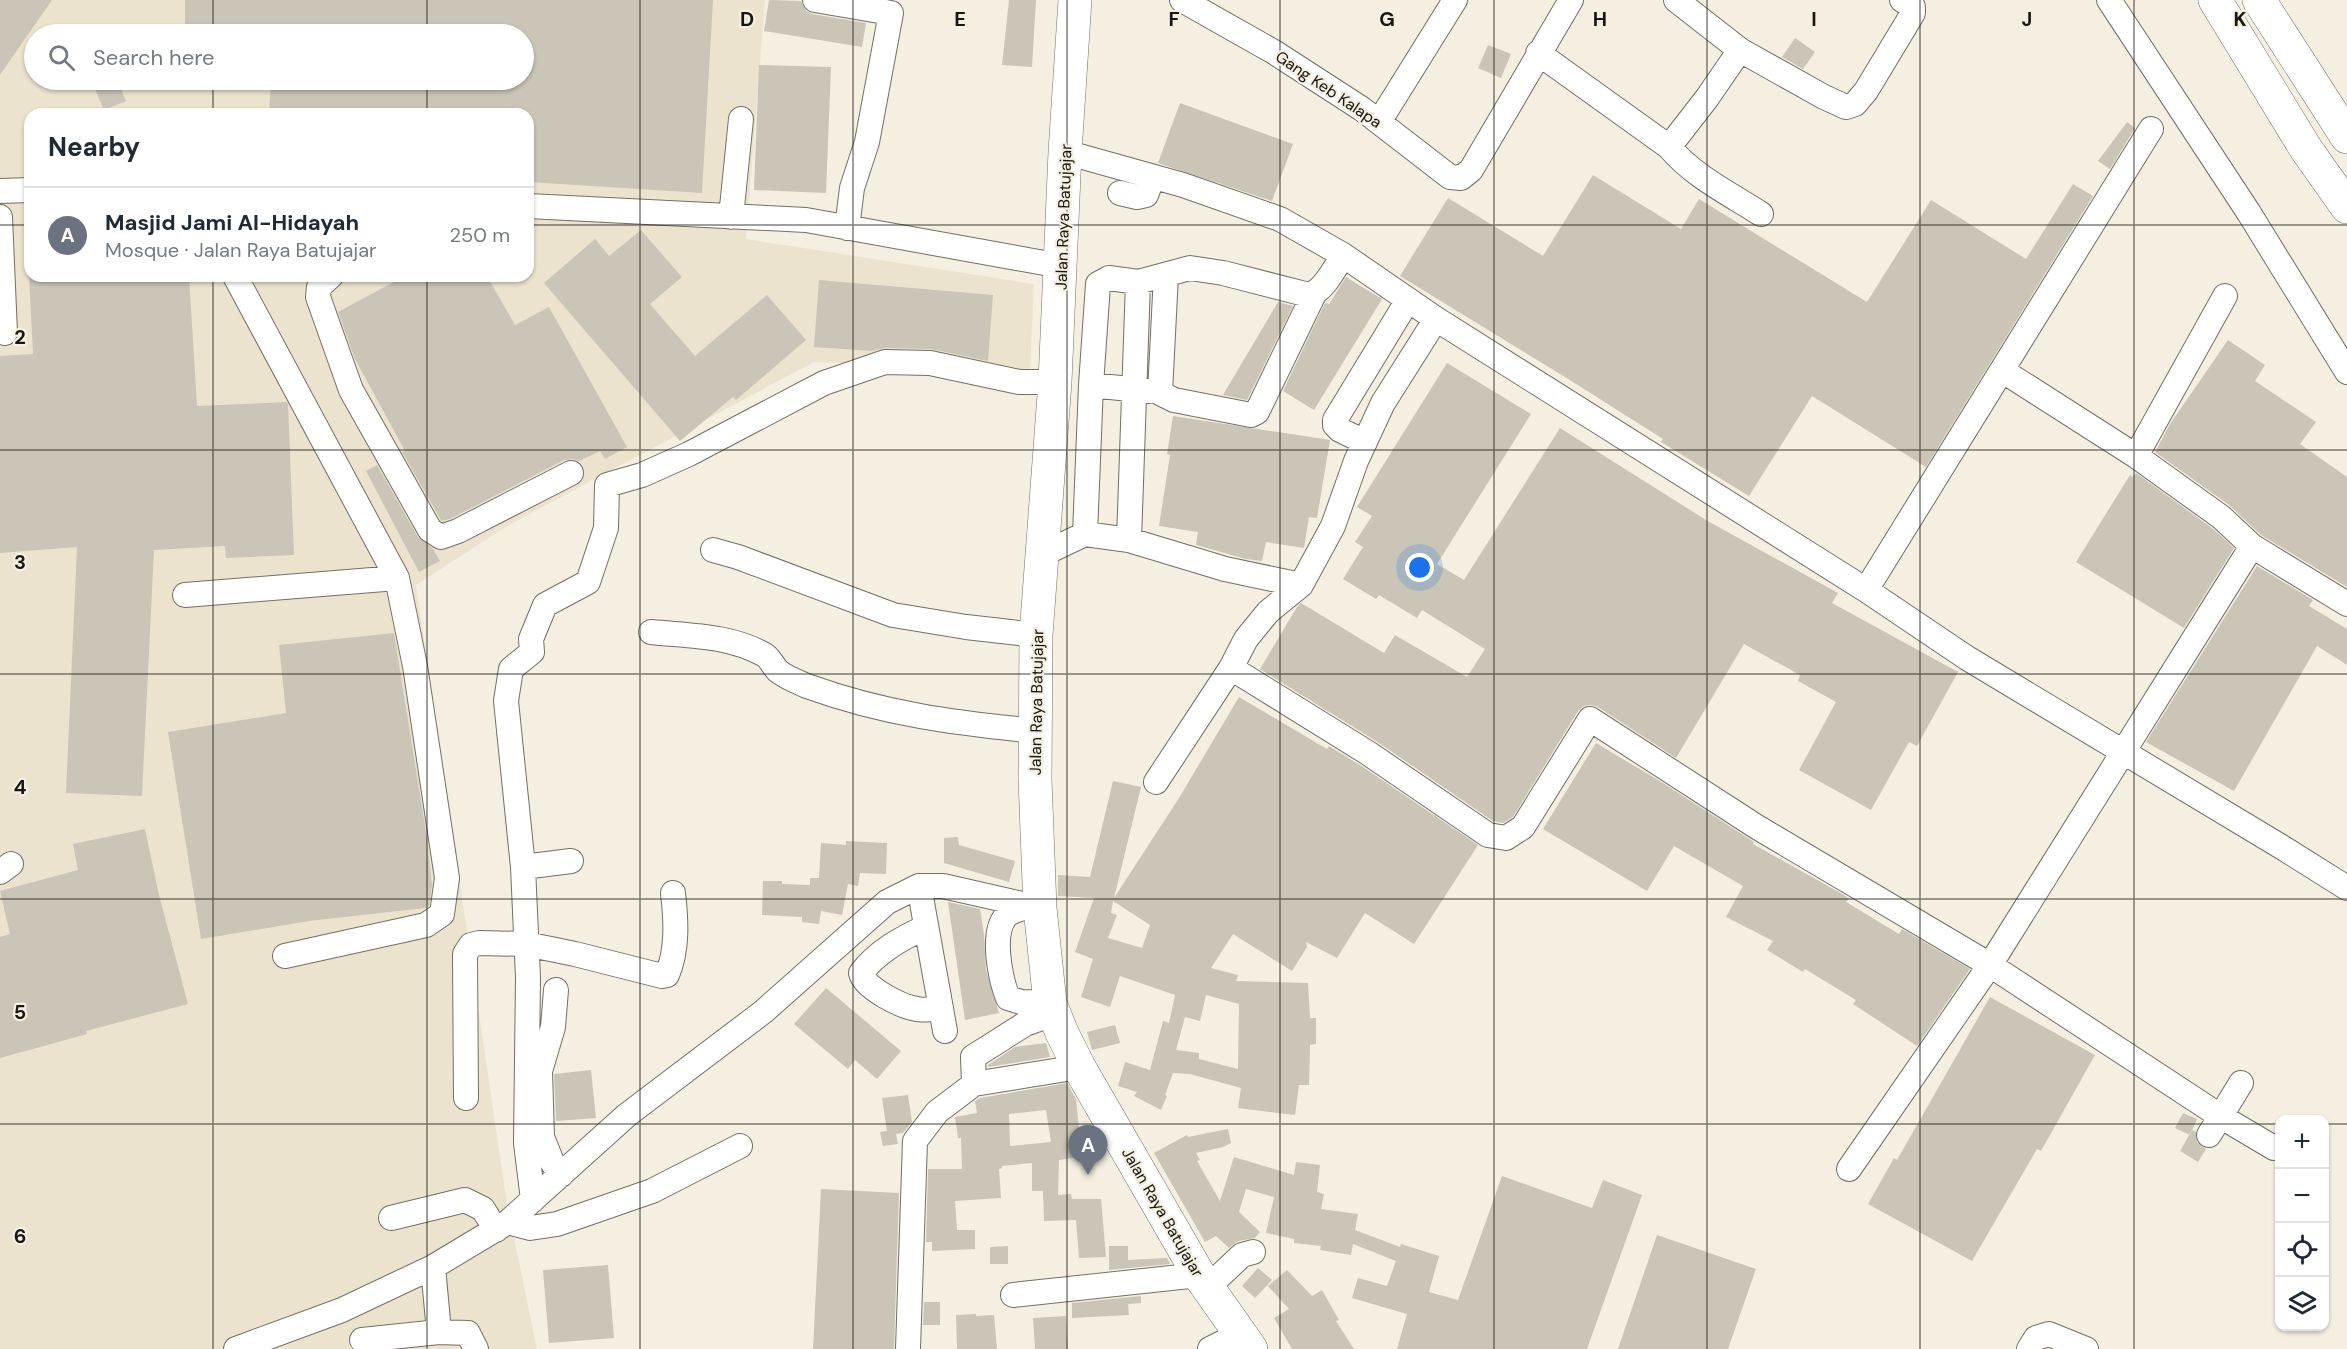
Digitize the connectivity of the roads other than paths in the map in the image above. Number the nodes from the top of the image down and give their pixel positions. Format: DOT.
graph roads {
  1 [pos="815,0"];
  2 [pos="1075,0"];
  3 [pos="1182,0"];
  4 [pos="1455,0"];
  5 [pos="1571,0"];
  6 [pos="1676,0"];
  7 [pos="1902,0"];
  8 [pos="2109,0"];
  9 [pos="2214,0"];
  10 [pos="2259,0"];
  11 [pos="1740,50"];
  12 [pos="1538,53"];
  13 [pos="741,119"];
  14 [pos="1379,122"];
  15 [pos="2151,129"];
  16 [pos="2347,137"];
  17 [pos="1669,147"];
  18 [pos="1065,152"];
  19 [pos="1153,177"];
  20 [pos="24,190"];
  21 [pos="0,191"];
  22 [pos="1120,193"];
  23 [pos="534,206"];
  24 [pos="2347,207"];
  25 [pos="1761,214"];
  26 [pos="0,217"];
  27 [pos="731,217"];
  28 [pos="847,228"];
  29 [pos="1342,255"];
  30 [pos="1061,266"];
  31 [pos="1166,275"];
  32 [pos="239,282"];
  33 [pos="324,282"];
  34 [pos="1138,282"];
  35 [pos="1314,294"];
  36 [pos="2226,296"];
  37 [pos="1408,300"];
  38 [pos="1436,319"];
  39 [pos="5,333"];
  40 [pos="2002,372"];
  41 [pos="2347,372"];
  42 [pos="1055,382"];
  43 [pos="1091,385"];
  44 [pos="1134,388"];
  45 [pos="1160,393"];
  46 [pos="1365,442"];
  47 [pos="2136,456"];
  48 [pos="572,473"];
  49 [pos="1085,534"];
  50 [pos="1129,540"];
  51 [pos="2252,546"];
  52 [pos="713,550"];
  53 [pos="1043,554"];
  54 [pos="397,579"];
  55 [pos="1301,585"];
  56 [pos="1866,590"];
  57 [pos="185,595"];
  58 [pos="2347,604"];
  59 [pos="651,632"];
  60 [pos="1036,635"];
  61 [pos="1231,668"];
  62 [pos="1036,731"];
  63 [pos="2123,752"];
  64 [pos="1156,782"];
  65 [pos="571,861"];
  66 [pos="523,867"];
  67 [pos="919,886"];
  68 [pos="2347,888"];
  69 [pos="673,893"];
  70 [pos="1036,906"];
  71 [pos="926,927"];
  72 [pos="526,944"];
  73 [pos="285,956"];
  74 [pos="1990,965"];
  75 [pos="556,990"];
  76 [pos="1052,1008"];
  77 [pos="1079,1067"];
  78 [pos="2241,1083"];
  79 [pos="974,1084"];
  80 [pos="466,1098"];
  81 [pos="2215,1125"];
  82 [pos="740,1146"];
  83 [pos="2274,1148"];
  84 [pos="1849,1169"];
  85 [pos="561,1174"];
  86 [pos="533,1200"];
  87 [pos="391,1218"];
  88 [pos="502,1226"];
  89 [pos="1252,1252"];
  90 [pos="433,1267"];
  91 [pos="1203,1281"];
  92 [pos="1013,1295"];
  93 [pos="439,1332"];
  94 [pos="362,1340"];
  95 [pos="1246,1341"];
  96 [pos="236,1349"];
  97 [pos="476,1349"];
  98 [pos="908,1349"];
  99 [pos="1210,1349"];
  100 [pos="2029,1349"];
  101 [pos="2086,1349"];
  1 -- 28 [label="street"];
  2 -- 18 [label="highway, Jalan Raya Batujajar"];
  3 -- 14 [label="street, Gang Keb Kalapa"];
  4 -- 14 [label="street"];
  5 -- 12 [label="street"];
  6 -- 11 [label="street"];
  7 -- 11 [label="street"];
  8 -- 41 [label="street"];
  9 -- 24 [label="highway"];
  10 -- 16 [label="highway"];
  11 -- 17 [label="street"];
  12 -- 14 [label="street, Gang Keb Kalapa"];
  12 -- 17 [label="street"];
  13 -- 27 [label="street"];
  15 -- 40 [label="street"];
  17 -- 25 [label="street"];
  18 -- 19 [label="street"];
  18 -- 30 [label="highway, Jalan Raya Batujajar"];
  19 -- 22 [label="street"];
  19 -- 29 [label="street"];
  20 -- 21 [label="street"];
  23 -- 27 [label="street"];
  26 -- 39 [label="street"];
  27 -- 28 [label="street"];
  28 -- 30 [label="street"];
  29 -- 35 [label="street"];
  29 -- 37 [label="street"];
  30 -- 42 [label="highway, Jalan Raya Batujajar"];
  31 -- 34 [label="street"];
  31 -- 35 [label="street"];
  31 -- 45 [label="street"];
  32 -- 54 [label="street"];
  33 -- 48 [label="street"];
  34 -- 43 [label="street"];
  34 -- 44 [label="street"];
  35 -- 45 [label="street"];
  36 -- 47 [label="street"];
  37 -- 38 [label="street"];
  37 -- 46 [label="street"];
  38 -- 46 [label="street"];
  38 -- 56 [label="street"];
  40 -- 47 [label="street"];
  40 -- 56 [label="street"];
  42 -- 53 [label="highway, Jalan Raya Batujajar"];
  42 -- 66 [label="street"];
  43 -- 44 [label="street"];
  43 -- 49 [label="street"];
  44 -- 45 [label="street"];
  44 -- 50 [label="street"];
  46 -- 55 [label="street"];
  47 -- 51 [label="street"];
  49 -- 50 [label="street"];
  49 -- 53 [label="street"];
  50 -- 55 [label="street"];
  51 -- 58 [label="street"];
  51 -- 63 [label="street"];
  52 -- 60 [label="street"];
  53 -- 60 [label="highway, Jalan Raya Batujajar"];
  54 -- 57 [label="street"];
  54 -- 73 [label="street"];
  55 -- 61 [label="street"];
  56 -- 63 [label="street"];
  59 -- 62 [label="street"];
  60 -- 62 [label="highway, Jalan Raya Batujajar"];
  61 -- 64 [label="street"];
  61 -- 74 [label="street"];
  62 -- 70 [label="highway, Jalan Raya Batujajar"];
  63 -- 68 [label="street"];
  63 -- 74 [label="street"];
  65 -- 66 [label="street"];
  66 -- 72 [label="street"];
  67 -- 70 [label="street"];
  67 -- 71 [label="street"];
  67 -- 85 [label="street"];
  69 -- 72 [label="street"];
  70 -- 76 [label="highway, Jalan Raya Batujajar"];
  70 -- 76 [label="street"];
  71 -- 71 [label="street"];
  72 -- 80 [label="street"];
  72 -- 86 [label="street"];
  74 -- 81 [label="street"];
  74 -- 84 [label="street"];
  75 -- 85 [label="street"];
  76 -- 77 [label="highway, Jalan Raya Batujajar"];
  76 -- 79 [label="street"];
  77 -- 79 [label="street"];
  77 -- 91 [label="highway, Jalan Raya Batujajar"];
  78 -- 81 [label="street"];
  79 -- 98 [label="street"];
  81 -- 83 [label="street"];
  82 -- 88 [label="street"];
  85 -- 86 [label="street"];
  86 -- 88 [label="street"];
  87 -- 88 [label="street"];
  88 -- 90 [label="street"];
  89 -- 91 [label="street"];
  90 -- 93 [label="street"];
  90 -- 96 [label="street"];
  91 -- 92 [label="street"];
  91 -- 95 [label="highway, Jalan Raya Batujajar"];
  93 -- 94 [label="street"];
  93 -- 97 [label="street"];
  95 -- 99 [label="street"];
  100 -- 101 [label="street"];
}
